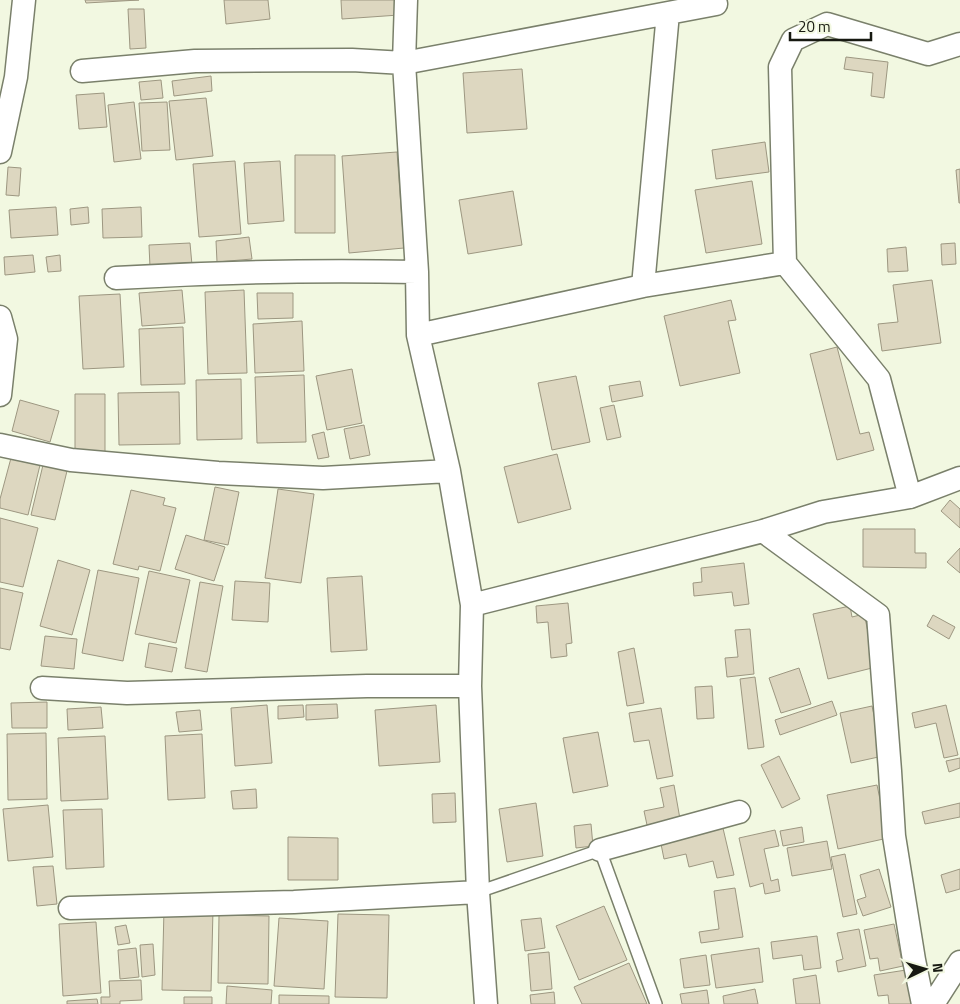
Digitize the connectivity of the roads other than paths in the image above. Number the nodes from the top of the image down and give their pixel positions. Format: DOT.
graph roads {
  1 [pos="24,0"];
  2 [pos="406,0"];
  3 [pos="716,4"];
  4 [pos="668,13"];
  5 [pos="960,44"];
  6 [pos="404,63"];
  7 [pos="82,71"];
  8 [pos="0,152"];
  9 [pos="785,263"];
  10 [pos="417,272"];
  11 [pos="116,278"];
  12 [pos="643,286"];
  13 [pos="0,317"];
  14 [pos="418,335"];
  15 [pos="0,395"];
  16 [pos="0,445"];
  17 [pos="449,471"];
  18 [pos="960,478"];
  19 [pos="910,497"];
  20 [pos="763,531"];
  21 [pos="472,605"];
  22 [pos="470,686"];
  23 [pos="42,688"];
  24 [pos="739,812"];
  25 [pos="600,850"];
  26 [pos="478,892"];
  27 [pos="70,908"];
  28 [pos="960,962"];
  29 [pos="486,1004"];
  30 [pos="656,1004"];
  31 [pos="923,1004"];
  32 [pos="933,1004"];
  1 -- 8 [label="street"];
  2 -- 6 [label="street"];
  3 -- 4 [label="street"];
  4 -- 6 [label="street"];
  4 -- 12 [label="street"];
  5 -- 9 [label="street"];
  6 -- 7 [label="street"];
  6 -- 10 [label="street"];
  9 -- 12 [label="street"];
  9 -- 19 [label="street"];
  10 -- 11 [label="street"];
  10 -- 14 [label="street"];
  12 -- 14 [label="street"];
  13 -- 15 [label="street"];
  14 -- 17 [label="street"];
  16 -- 17 [label="street"];
  17 -- 21 [label="street"];
  18 -- 19 [label="street"];
  19 -- 20 [label="street"];
  20 -- 21 [label="street"];
  20 -- 31 [label="street"];
  21 -- 22 [label="street"];
  22 -- 23 [label="street"];
  22 -- 26 [label="street"];
  24 -- 25 [label="street"];
  25 -- 26 [label="lane"];
  25 -- 30 [label="lane"];
  26 -- 27 [label="street"];
  26 -- 29 [label="street"];
  28 -- 32 [label="street"];
}
